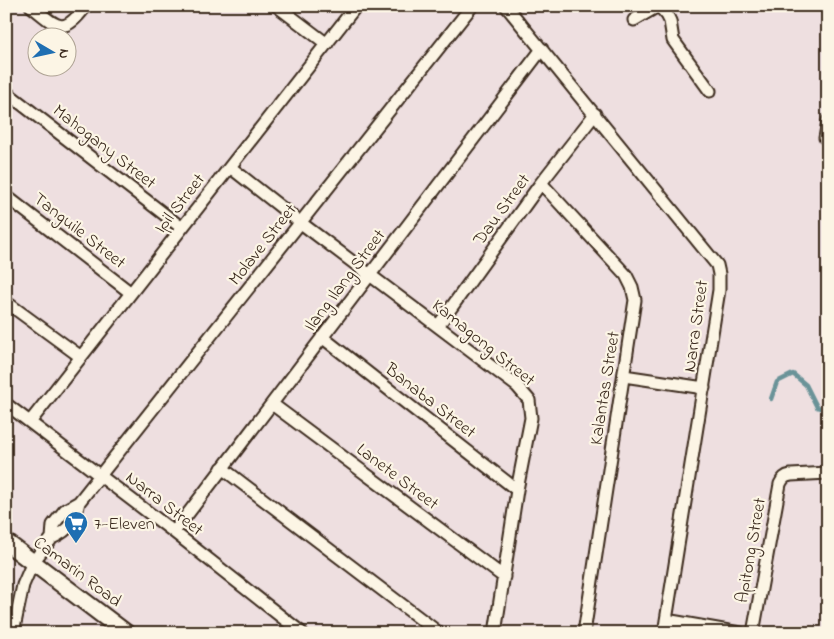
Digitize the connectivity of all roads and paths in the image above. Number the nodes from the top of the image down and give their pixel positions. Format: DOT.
graph roads {
  1 [pos="31,6"];
  2 [pos="86,6"];
  3 [pos="277,6"];
  4 [pos="356,6"];
  5 [pos="472,6"];
  6 [pos="506,6"];
  7 [pos="658,6"];
  8 [pos="634,20"];
  9 [pos="327,44"];
  10 [pos="542,49"];
  11 [pos="710,91"];
  12 [pos="6,92"];
  13 [pos="595,114"];
  14 [pos="828,121"];
  15 [pos="827,138"];
  16 [pos="230,167"];
  17 [pos="541,183"];
  18 [pos="6,196"];
  19 [pos="301,223"];
  20 [pos="182,228"];
  21 [pos="370,274"];
  22 [pos="132,293"];
  23 [pos="6,302"];
  24 [pos="438,326"];
  25 [pos="322,337"];
  26 [pos="81,357"];
  27 [pos="624,376"];
  28 [pos="704,388"];
  29 [pos="6,404"];
  30 [pos="272,404"];
  31 [pos="30,422"];
  32 [pos="222,468"];
  33 [pos="828,473"];
  34 [pos="100,476"];
  35 [pos="517,490"];
  36 [pos="174,532"];
  37 [pos="6,542"];
  38 [pos="33,562"];
  39 [pos="504,577"];
  40 [pos="666,620"];
  41 [pos="120,631"];
  42 [pos="13,633"];
  43 [pos="302,633"];
  44 [pos="439,633"];
  45 [pos="495,633"];
  46 [pos="584,633"];
  47 [pos="664,633"];
  48 [pos="740,633"];
  49 [pos="753,633"];
  1 -- 2 [label="street"];
  3 -- 9 [label="street"];
  4 -- 9 [label="street, Ipil Street"];
  5 -- 19 [label="street, Molave Street"];
  6 -- 10 [label="street, Narra Street"];
  7 -- 8 [label="street"];
  7 -- 11 [label="street"];
  9 -- 16 [label="street, Ipil Street"];
  10 -- 13 [label="street, Narra Street"];
  10 -- 21 [label="street, Ilang Ilang Street"];
  12 -- 20 [label="street, Mahogany Street"];
  13 -- 17 [label="street, Dau Street"];
  13 -- 28 [label="street, Narra Street"];
  14 -- 15 [label="street"];
  16 -- 19 [label="street, Kamagong Street"];
  16 -- 20 [label="street, Ipil Street"];
  17 -- 24 [label="street, Dau Street"];
  17 -- 27 [label="street, Kalantas Street"];
  18 -- 22 [label="street, Tanguile Street"];
  19 -- 21 [label="street, Kamagong Street"];
  19 -- 34 [label="street, Molave Street"];
  20 -- 22 [label="street, Ipil Street"];
  21 -- 24 [label="street, Kamagong Street"];
  21 -- 25 [label="street, Ilang Ilang Street"];
  22 -- 26 [label="street, Ipil Street"];
  23 -- 26 [label="street"];
  24 -- 35 [label="street, Kamagong Street"];
  25 -- 30 [label="street, Ilang Ilang Street"];
  25 -- 35 [label="street, Banaba Street"];
  26 -- 31 [label="street, Ipil Street"];
  27 -- 28 [label="street"];
  27 -- 46 [label="street, Kalantas Street"];
  28 -- 40 [label="street, Narra Street"];
  29 -- 31 [label="street, Narra Street"];
  30 -- 32 [label="street, Ilang Ilang Street"];
  30 -- 39 [label="street, Lanete Street"];
  31 -- 34 [label="street, Narra Street"];
  32 -- 36 [label="street, Ilang Ilang Street"];
  32 -- 44 [label="street"];
  33 -- 49 [label="street, Apitong Street"];
  34 -- 36 [label="street, Narra Street"];
  34 -- 38 [label="street, Molave Street"];
  35 -- 39 [label="street, Kamagong Street"];
  36 -- 43 [label="street, Narra Street"];
  37 -- 38 [label="main road, Camarin Road"];
  38 -- 41 [label="main road, Camarin Road"];
  38 -- 42 [label="street, Molave Street"];
  39 -- 45 [label="street, Kamagong Street"];
  40 -- 47 [label="street, Narra Street"];
  40 -- 48 [label="street"];
}
